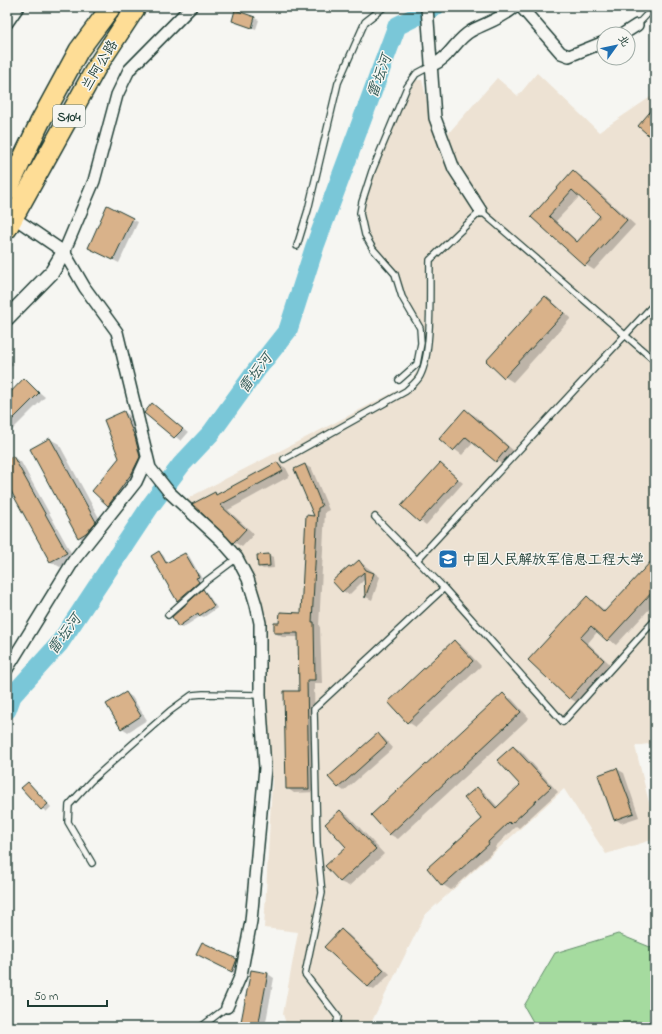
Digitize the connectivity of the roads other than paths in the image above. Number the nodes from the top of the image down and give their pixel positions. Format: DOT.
graph roads {
  1 [pos="18,7"];
  2 [pos="110,7"];
  3 [pos="136,7"];
  4 [pos="191,7"];
  5 [pos="384,7"];
  6 [pos="427,7"];
  7 [pos="515,7"];
  8 [pos="520,7"];
  9 [pos="654,7"];
  10 [pos="7,23"];
  11 [pos="637,25"];
  12 [pos="596,45"];
  13 [pos="431,66"];
  14 [pos="7,191"];
  15 [pos="481,211"];
  16 [pos="9,220"];
  17 [pos="297,246"];
  18 [pos="64,252"];
  19 [pos="655,303"];
  20 [pos="7,318"];
  21 [pos="626,334"];
  22 [pos="655,361"];
  23 [pos="399,380"];
  24 [pos="284,459"];
  25 [pos="148,463"];
  26 [pos="376,516"];
  27 [pos="237,558"];
  28 [pos="417,560"];
  29 [pos="444,588"];
  30 [pos="168,615"];
  31 [pos="655,620"];
  32 [pos="7,670"];
  33 [pos="260,695"];
  34 [pos="92,863"];
  35 [pos="227,1007"];
  36 [pos="201,1027"];
  37 [pos="336,1027"];
  1 -- 10 [label="street"];
  2 -- 14 [label="highway, 兰阿公路 / S104"];
  3 -- 16 [label="highway, 兰阿公路 / S104"];
  4 -- 18 [label="street"];
  5 -- 17 [label="lane"];
  6 -- 13 [label="street"];
  7 -- 13 [label="street"];
  8 -- 12 [label="street"];
  9 -- 11 [label="lane"];
  13 -- 15 [label="street"];
  13 -- 23 [label="lane"];
  15 -- 21 [label="lane"];
  15 -- 24 [label="lane"];
  16 -- 18 [label="street"];
  18 -- 20 [label="street"];
  18 -- 25 [label="street"];
  19 -- 21 [label="lane"];
  21 -- 22 [label="lane"];
  21 -- 28 [label="lane"];
  25 -- 27 [label="street"];
  25 -- 32 [label="street"];
  26 -- 28 [label="lane"];
  27 -- 30 [label="lane"];
  27 -- 33 [label="street"];
  28 -- 29 [label="lane"];
  29 -- 31 [label="lane"];
  29 -- 37 [label="lane"];
  33 -- 34 [label="lane"];
  33 -- 35 [label="street"];
  35 -- 36 [label="lane"];
}
